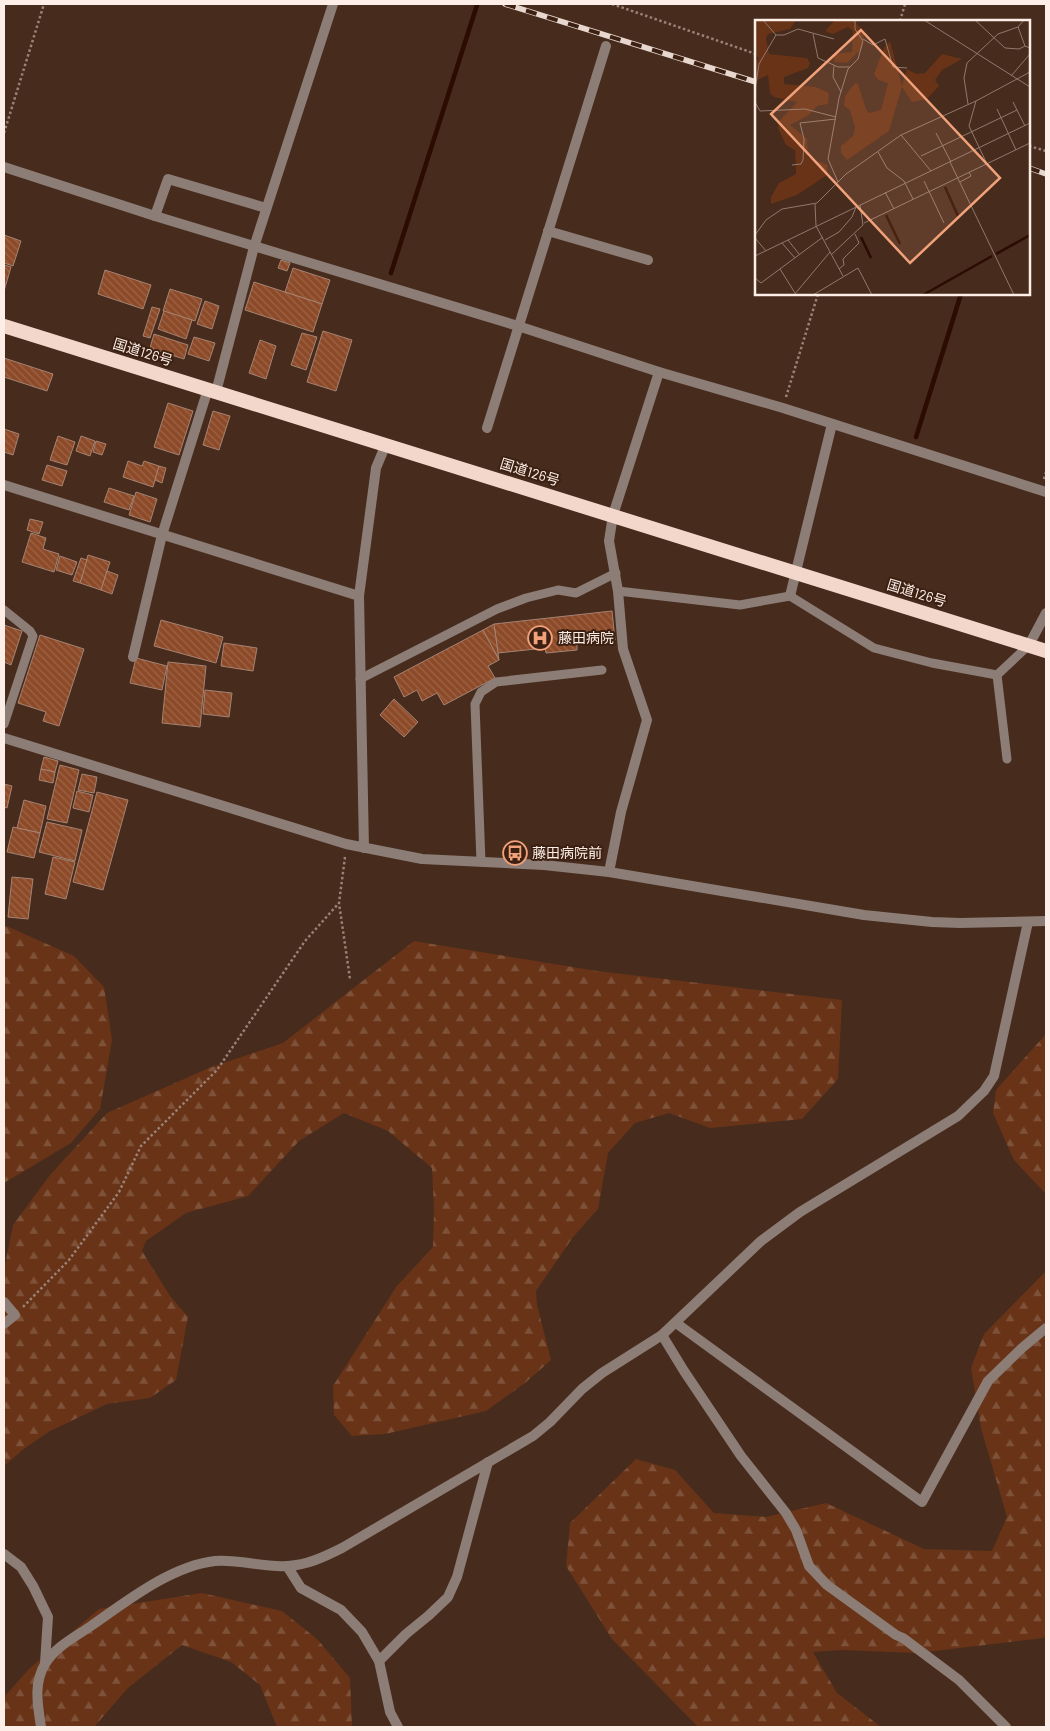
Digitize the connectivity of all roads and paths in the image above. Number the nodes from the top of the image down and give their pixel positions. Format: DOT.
graph roads {
  1 [pos="44,4"];
  2 [pos="333,4"];
  3 [pos="612,4"];
  4 [pos="906,4"];
  5 [pos="900,20"];
  6 [pos="606,46"];
  7 [pos="755,54"];
  8 [pos="4,133"];
  9 [pos="1030,146"];
  10 [pos="1046,151"];
  11 [pos="4,167"];
  12 [pos="266,208"];
  13 [pos="155,216"];
  14 [pos="548,230"];
  15 [pos="254,246"];
  16 [pos="648,260"];
  17 [pos="818,295"];
  18 [pos="4,326"];
  19 [pos="518,326"];
  20 [pos="659,372"];
  21 [pos="212,391"];
  22 [pos="783,408"];
  23 [pos="832,424"];
  24 [pos="487,428"];
  25 [pos="386,444"];
  26 [pos="4,485"];
  27 [pos="1046,492"];
  28 [pos="613,515"];
  29 [pos="162,535"];
  30 [pos="795,572"];
  31 [pos="616,574"];
  32 [pos="618,591"];
  33 [pos="359,596"];
  34 [pos="790,596"];
  35 [pos="4,610"];
  36 [pos="1046,613"];
  37 [pos="1029,645"];
  38 [pos="1046,651"];
  39 [pos="133,657"];
  40 [pos="602,670"];
  41 [pos="997,675"];
  42 [pos="360,679"];
  43 [pos="4,724"];
  44 [pos="4,738"];
  45 [pos="1007,759"];
  46 [pos="346,844"];
  47 [pos="364,848"];
  48 [pos="481,862"];
  49 [pos="609,872"];
  50 [pos="339,903"];
  51 [pos="1046,921"];
  52 [pos="1028,922"];
  53 [pos="350,979"];
  54 [pos="4,1302"];
  55 [pos="15,1315"];
  56 [pos="676,1323"];
  57 [pos="4,1324"];
  58 [pos="1046,1328"];
  59 [pos="662,1335"];
  60 [pos="488,1462"];
  61 [pos="4,1554"];
  62 [pos="287,1566"];
  63 [pos="379,1661"];
  64 [pos="45,1663"];
  65 [pos="41,1727"];
  66 [pos="398,1727"];
  67 [pos="1006,1727"];
  1 -- 8 [label="path"];
  2 -- 12 [label="street"];
  3 -- 7 [label="path"];
  4 -- 5 [label="path"];
  6 -- 14 [label="street"];
  9 -- 10 [label="path"];
  11 -- 13 [label="street"];
  12 -- 13 [label="street"];
  12 -- 15 [label="street"];
  13 -- 15 [label="street"];
  14 -- 16 [label="street"];
  14 -- 19 [label="street"];
  15 -- 19 [label="street"];
  15 -- 21 [label="street"];
  17 -- 22 [label="path"];
  18 -- 21 [label="highway, 国道126号"];
  19 -- 20 [label="street"];
  19 -- 24 [label="street"];
  20 -- 22 [label="street"];
  20 -- 28 [label="street"];
  21 -- 25 [label="highway, 国道126号"];
  21 -- 29 [label="street"];
  22 -- 23 [label="street"];
  23 -- 27 [label="street"];
  23 -- 30 [label="street"];
  25 -- 28 [label="highway, 国道126号"];
  25 -- 33 [label="street"];
  26 -- 29 [label="street"];
  28 -- 30 [label="highway, 国道126号"];
  28 -- 31 [label="street"];
  29 -- 33 [label="street"];
  29 -- 39 [label="street"];
  30 -- 34 [label="street"];
  30 -- 37 [label="highway, 国道126号"];
  31 -- 32 [label="street"];
  31 -- 42 [label="lane"];
  32 -- 34 [label="lane"];
  32 -- 49 [label="street"];
  33 -- 42 [label="street"];
  34 -- 41 [label="lane"];
  35 -- 43 [label="lane"];
  36 -- 37 [label="street"];
  37 -- 38 [label="highway, 国道126号"];
  37 -- 41 [label="lane"];
  40 -- 48 [label="lane"];
  41 -- 45 [label="lane"];
  42 -- 47 [label="street"];
  44 -- 46 [label="street"];
  46 -- 47 [label="street"];
  46 -- 50 [label="path"];
  47 -- 48 [label="street"];
  48 -- 49 [label="street"];
  49 -- 52 [label="street"];
  50 -- 53 [label="path"];
  50 -- 55 [label="path"];
  51 -- 52 [label="street"];
  52 -- 56 [label="street"];
  54 -- 55 [label="street"];
  55 -- 57 [label="street"];
  56 -- 58 [label="street"];
  56 -- 59 [label="street"];
  59 -- 60 [label="street"];
  59 -- 67 [label="street"];
  60 -- 62 [label="street"];
  60 -- 63 [label="street"];
  61 -- 64 [label="street"];
  62 -- 63 [label="street"];
  62 -- 64 [label="street"];
  63 -- 66 [label="street"];
  64 -- 65 [label="street"];
}
